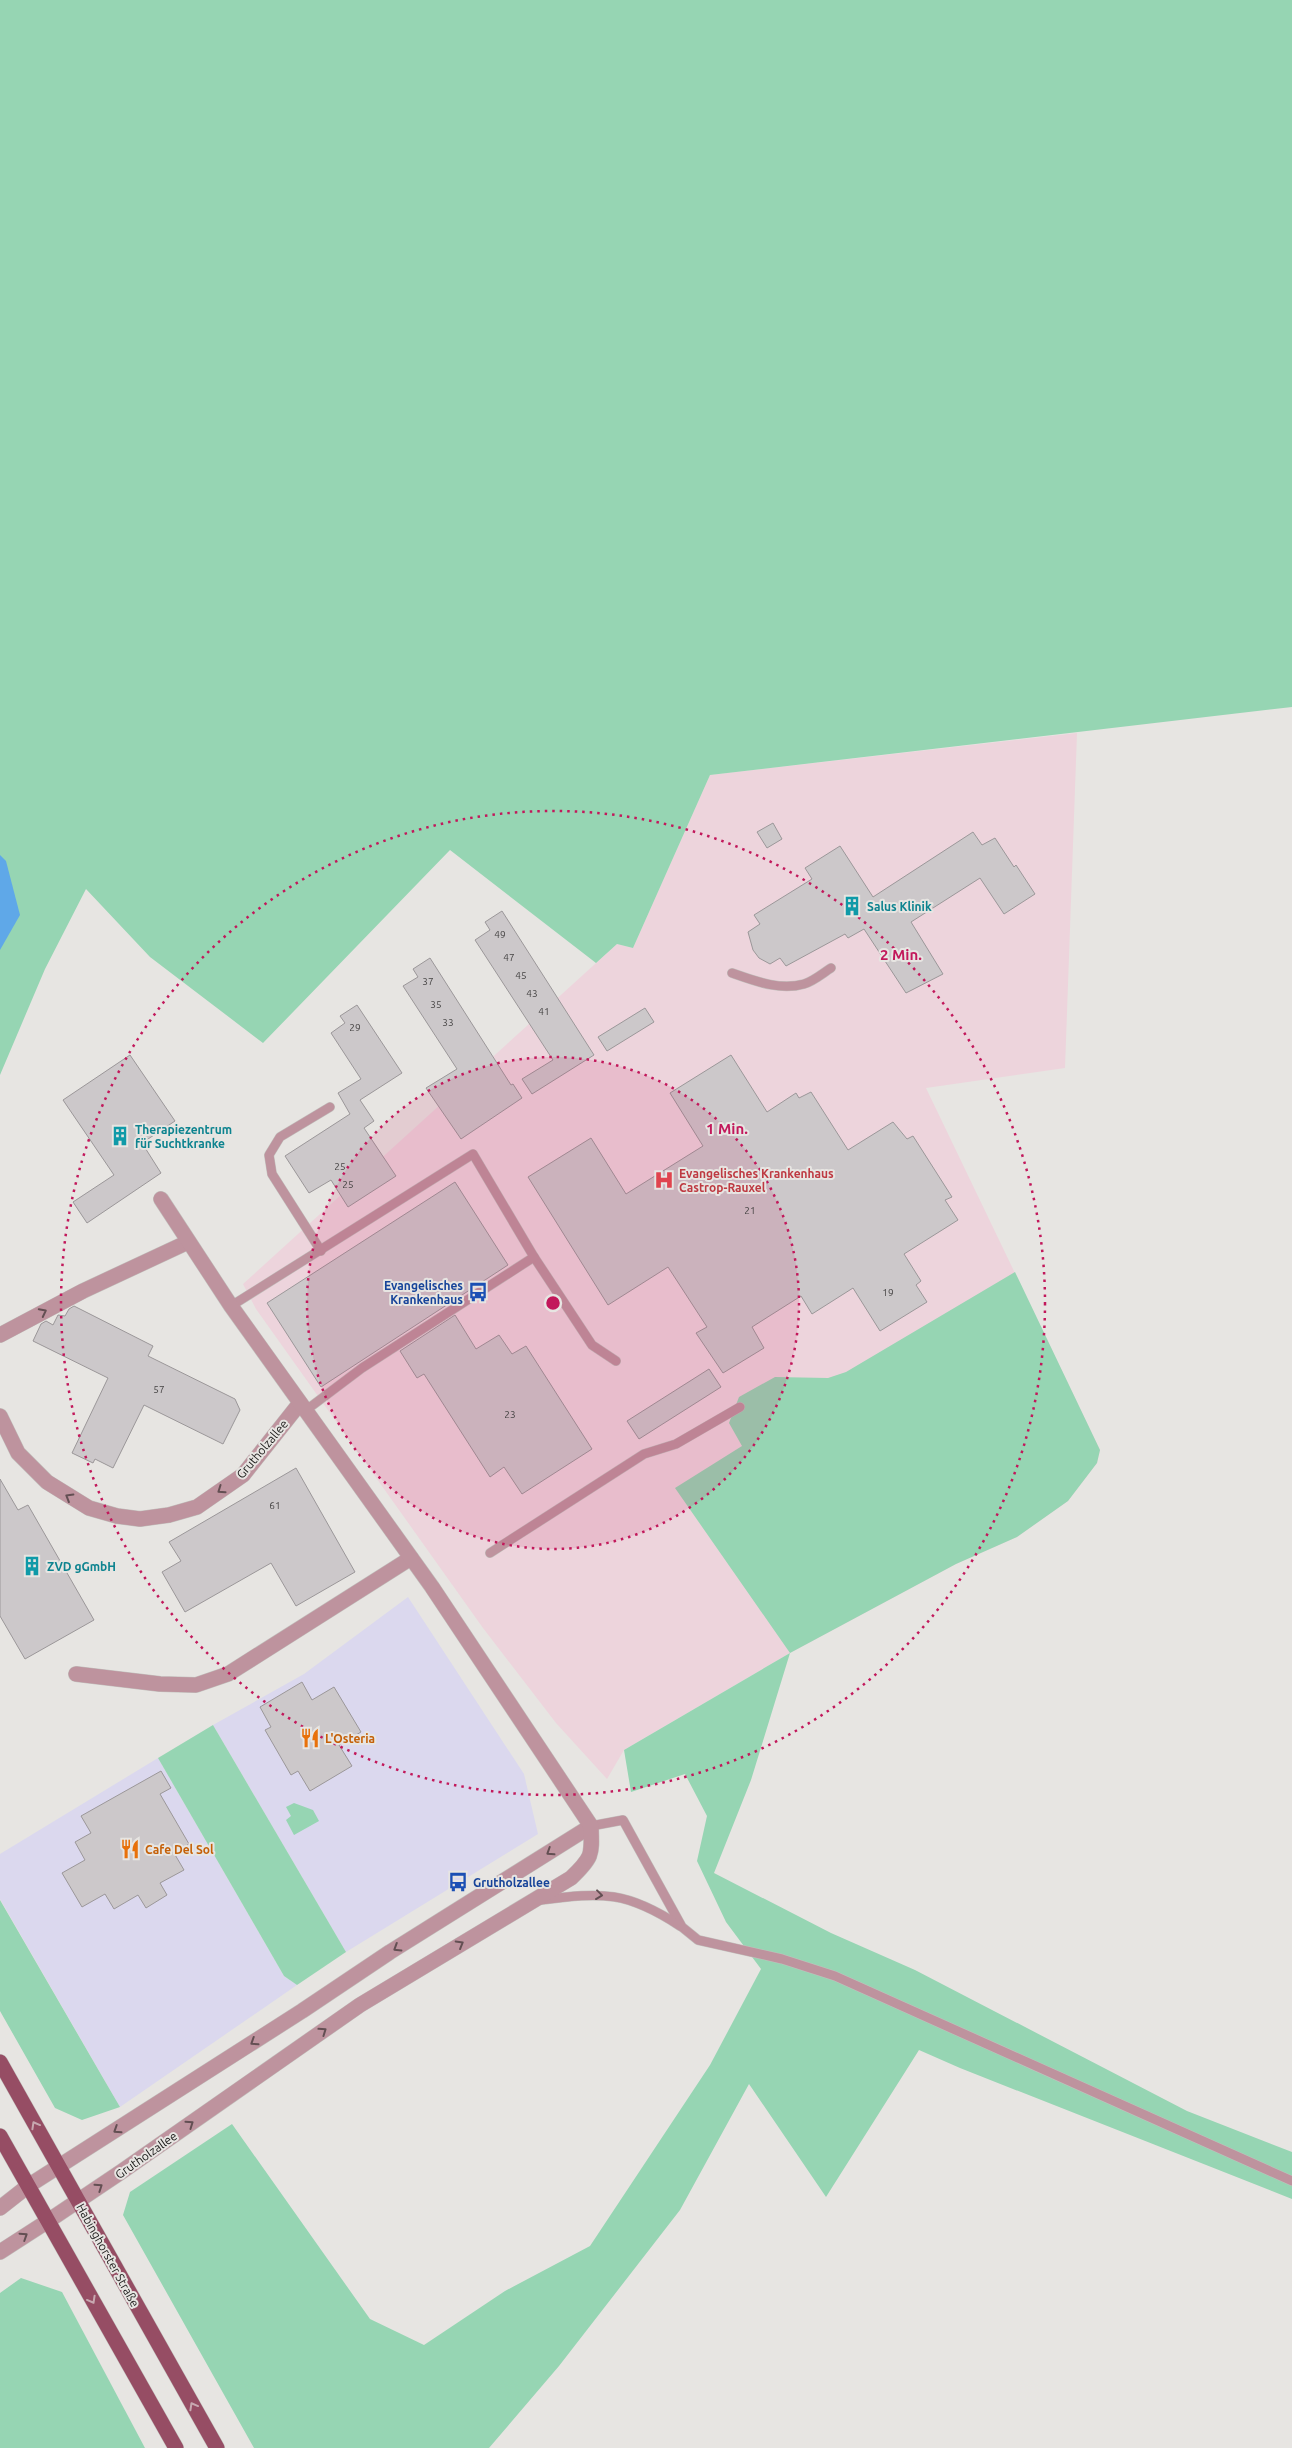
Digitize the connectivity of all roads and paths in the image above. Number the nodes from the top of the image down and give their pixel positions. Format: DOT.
graph roads {
  1 [pos="831,968"];
  2 [pos="732,973"];
  3 [pos="330,1107"];
  4 [pos="161,1198"];
  5 [pos="188,1242"];
  6 [pos="321,1251"];
  7 [pos="534,1257"];
  8 [pos="231,1306"];
  9 [pos="0,1335"];
  10 [pos="616,1361"];
  11 [pos="303,1407"];
  12 [pos="740,1407"];
  13 [pos="0,1416"];
  14 [pos="490,1553"];
  15 [pos="411,1558"];
  16 [pos="76,1674"];
  17 [pos="591,1826"];
  18 [pos="534,1901"];
  19 [pos="682,1927"];
  20 [pos="0,2062"];
  21 [pos="0,2136"];
  22 [pos="59,2168"];
  23 [pos="1292,2181"];
  24 [pos="28,2186"];
  25 [pos="78,2201"];
  26 [pos="0,2208"];
  27 [pos="48,2221"];
  28 [pos="0,2252"];
  29 [pos="176,2448"];
  30 [pos="217,2448"];
  1 -- 2 [label="lane"];
  3 -- 6 [label="lane"];
  4 -- 5 [label="street"];
  5 -- 8 [label="street"];
  9 -- 5 [label="street, one-way"];
  6 -- 7 [label="lane"];
  6 -- 8 [label="lane"];
  7 -- 10 [label="lane"];
  7 -- 11 [label="lane"];
  8 -- 11 [label="street"];
  11 -- 13 [label="street, Grutholzallee, one-way"];
  11 -- 15 [label="street"];
  12 -- 14 [label="lane"];
  15 -- 16 [label="street"];
  15 -- 17 [label="street"];
  17 -- 18 [label="street, Grutholzallee"];
  17 -- 19 [label="lane"];
  17 -- 22 [label="street, one-way"];
  18 -- 19 [label="lane, one-way"];
  25 -- 18 [label="street, Grutholzallee, one-way"];
  19 -- 23 [label="lane"];
  22 -- 20 [label="main road, Habinghorster Straße, one-way"];
  21 -- 24 [label="main road"];
  22 -- 24 [label="street"];
  22 -- 25 [label="main road, Habinghorster Straße"];
  24 -- 26 [label="street"];
  24 -- 27 [label="main road"];
  25 -- 27 [label="street, Grutholzallee"];
  30 -- 25 [label="main road, Habinghorster Straße, one-way"];
  28 -- 27 [label="street, Grutholzallee, one-way"];
  27 -- 29 [label="main road, one-way"];
}
